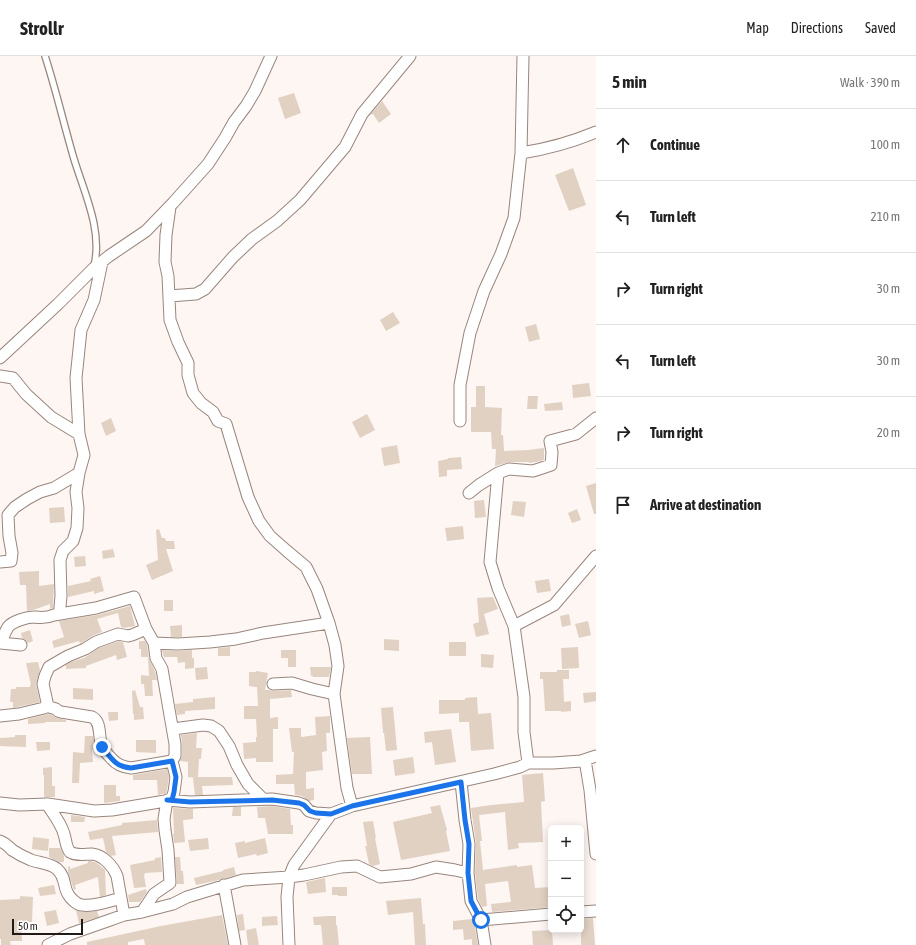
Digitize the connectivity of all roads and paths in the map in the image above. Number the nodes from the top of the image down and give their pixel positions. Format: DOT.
graph roads {
  1 [pos="45,56"];
  2 [pos="271,56"];
  3 [pos="410,56"];
  4 [pos="523,56"];
  5 [pos="596,132"];
  6 [pos="521,153"];
  7 [pos="170,207"];
  8 [pos="98,265"];
  9 [pos="169,296"];
  10 [pos="0,358"];
  11 [pos="0,376"];
  12 [pos="596,418"];
  13 [pos="460,421"];
  14 [pos="79,434"];
  15 [pos="79,473"];
  16 [pos="498,473"];
  17 [pos="468,493"];
  18 [pos="596,556"];
  19 [pos="0,562"];
  20 [pos="60,614"];
  21 [pos="0,622"];
  22 [pos="329,623"];
  23 [pos="514,626"];
  24 [pos="146,629"];
  25 [pos="2,640"];
  26 [pos="154,644"];
  27 [pos="21,645"];
  28 [pos="273,684"];
  29 [pos="334,694"];
  30 [pos="46,706"];
  31 [pos="0,716"];
  32 [pos="173,729"];
  33 [pos="591,758"];
  34 [pos="172,761"];
  35 [pos="528,763"];
  36 [pos="596,765"];
  37 [pos="461,782"];
  38 [pos="263,799"];
  39 [pos="167,800"];
  40 [pos="0,803"];
  41 [pos="48,804"];
  42 [pos="352,806"];
  43 [pos="331,814"];
  44 [pos="0,841"];
  45 [pos="596,850"];
  46 [pos="596,854"];
  47 [pos="468,873"];
  48 [pos="289,877"];
  49 [pos="224,885"];
  50 [pos="121,898"];
  51 [pos="596,911"];
  52 [pos="142,912"];
  53 [pos="584,912"];
  54 [pos="548,914"];
  55 [pos="124,915"];
  56 [pos="481,920"];
  57 [pos="70,934"];
  58 [pos="48,945"];
  59 [pos="74,945"];
  60 [pos="235,945"];
  61 [pos="289,945"];
  62 [pos="485,945"];
  1 -- 8 [label="lane"];
  2 -- 7 [label="street"];
  3 -- 9 [label="street"];
  4 -- 6 [label="street"];
  5 -- 6 [label="street"];
  6 -- 13 [label="street"];
  7 -- 8 [label="street"];
  7 -- 9 [label="street"];
  8 -- 10 [label="street"];
  8 -- 14 [label="street"];
  9 -- 22 [label="street"];
  11 -- 14 [label="street"];
  12 -- 16 [label="street"];
  14 -- 15 [label="street"];
  15 -- 19 [label="street"];
  15 -- 20 [label="street"];
  16 -- 17 [label="street"];
  16 -- 23 [label="street"];
  18 -- 23 [label="street"];
  20 -- 24 [label="street"];
  20 -- 25 [label="street"];
  21 -- 25 [label="street"];
  22 -- 26 [label="street"];
  22 -- 29 [label="street"];
  23 -- 35 [label="street"];
  24 -- 26 [label="street"];
  24 -- 30 [label="street"];
  25 -- 27 [label="street"];
  26 -- 32 [label="street"];
  28 -- 29 [label="street"];
  29 -- 42 [label="street"];
  30 -- 31 [label="street"];
  30 -- 34 [label="street"];
  32 -- 34 [label="street"];
  32 -- 38 [label="street"];
  33 -- 35 [label="street"];
  33 -- 36 [label="street"];
  33 -- 45 [label="street"];
  34 -- 39 [label="street"];
  35 -- 37 [label="street"];
  37 -- 42 [label="street"];
  37 -- 47 [label="street"];
  38 -- 39 [label="street"];
  38 -- 43 [label="street"];
  39 -- 41 [label="street"];
  39 -- 52 [label="street"];
  40 -- 41 [label="street"];
  41 -- 50 [label="street"];
  42 -- 43 [label="street"];
  43 -- 48 [label="street"];
  44 -- 50 [label="street"];
  45 -- 46 [label="street"];
  47 -- 48 [label="street"];
  47 -- 56 [label="street"];
  48 -- 49 [label="street"];
  48 -- 61 [label="street"];
  49 -- 52 [label="street"];
  49 -- 60 [label="street"];
  50 -- 55 [label="street"];
  51 -- 53 [label="street"];
  52 -- 55 [label="street"];
  54 -- 56 [label="street"];
  55 -- 57 [label="street"];
  56 -- 62 [label="street"];
  57 -- 58 [label="street"];
  57 -- 59 [label="street"];
}
